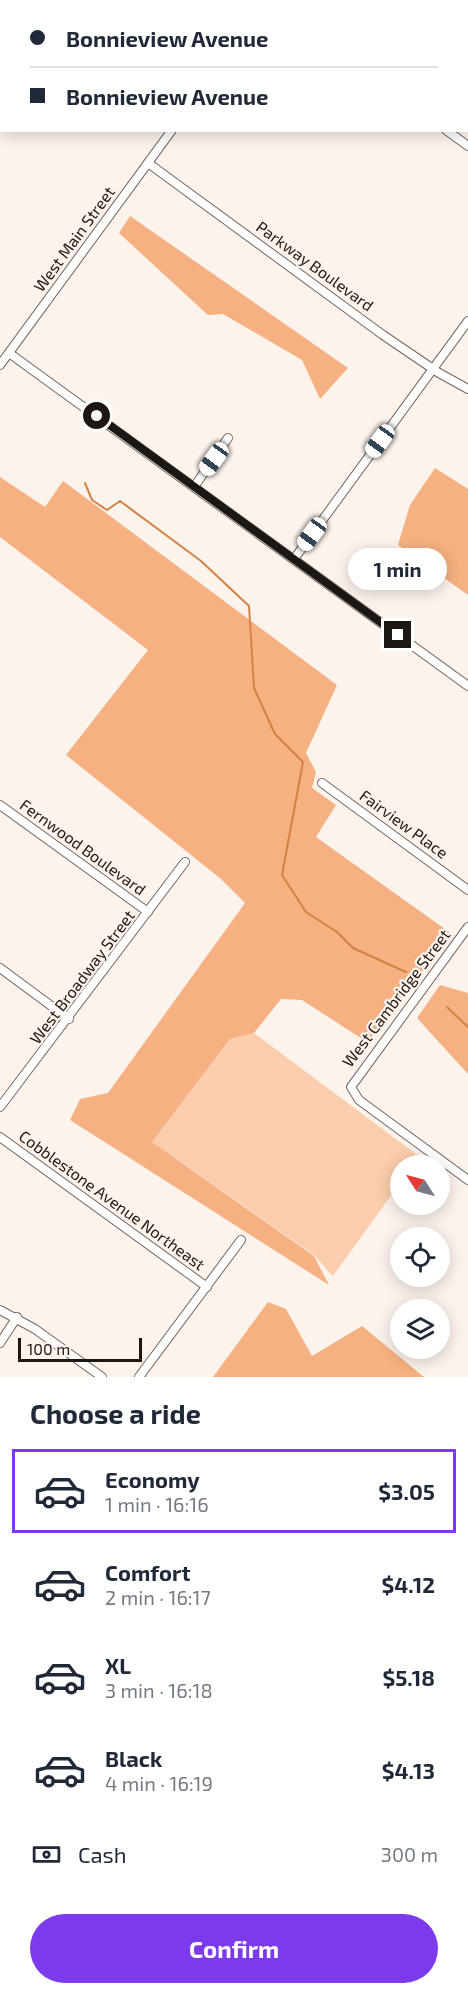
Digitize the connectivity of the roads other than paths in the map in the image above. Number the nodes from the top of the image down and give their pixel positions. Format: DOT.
graph roads {
  1 [pos="171,132"];
  2 [pos="452,132"];
  3 [pos="468,146"];
  4 [pos="148,163"];
  5 [pos="468,321"];
  6 [pos="9,352"];
  7 [pos="0,365"];
  8 [pos="432,369"];
  9 [pos="468,389"];
  10 [pos="228,438"];
  11 [pos="194,487"];
  12 [pos="294,559"];
  13 [pos="468,686"];
  14 [pos="322,783"];
  15 [pos="0,805"];
  16 [pos="185,862"];
  17 [pos="468,890"];
  18 [pos="148,912"];
  19 [pos="468,927"];
  20 [pos="0,968"];
  21 [pos="69,1019"];
  22 [pos="0,1107"];
  23 [pos="0,1137"];
  24 [pos="468,1180"];
  25 [pos="241,1240"];
  26 [pos="207,1287"];
  27 [pos="0,1310"];
  28 [pos="17,1317"];
  29 [pos="0,1343"];
  30 [pos="102,1377"];
  31 [pos="139,1377"];
  1 -- 4 [label="street, West Main Street"];
  2 -- 3 [label="street"];
  4 -- 6 [label="street, West Main Street"];
  4 -- 8 [label="street, Parkway Boulevard"];
  5 -- 8 [label="street"];
  6 -- 7 [label="street, West Main Street"];
  6 -- 11 [label="street"];
  8 -- 9 [label="street, Parkway Boulevard"];
  8 -- 12 [label="street"];
  10 -- 11 [label="street"];
  11 -- 12 [label="street"];
  12 -- 13 [label="street"];
  14 -- 17 [label="street, Fairview Place"];
  15 -- 18 [label="street, Fernwood Boulevard"];
  16 -- 18 [label="street, West Broadway Street"];
  18 -- 21 [label="street, West Broadway Street"];
  19 -- 24 [label="street, West Cambridge Street"];
  20 -- 21 [label="street"];
  21 -- 22 [label="street, West Broadway Street"];
  23 -- 26 [label="street, Cobblestone Avenue Northeast"];
  25 -- 26 [label="street"];
  26 -- 31 [label="street"];
  27 -- 28 [label="street"];
  28 -- 29 [label="street"];
  28 -- 30 [label="street"];
}
